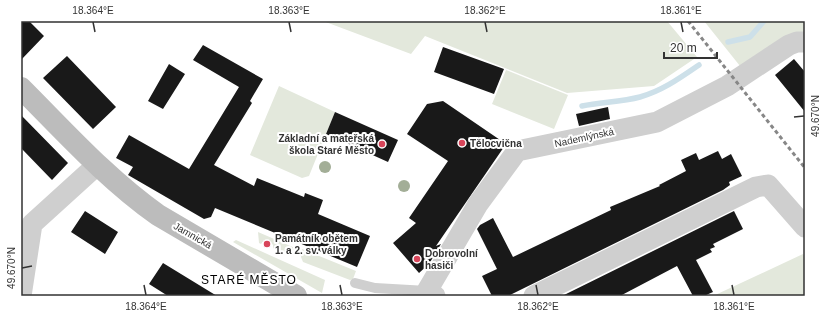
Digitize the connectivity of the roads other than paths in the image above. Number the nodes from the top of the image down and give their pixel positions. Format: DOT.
graph roads {
  1 [pos="805,42"];
  2 [pos="21,88"];
  3 [pos="97,165"];
  4 [pos="27,226"];
  5 [pos="805,227"];
  6 [pos="355,283"];
  7 [pos="431,293"];
  8 [pos="21,296"];
  9 [pos="296,296"];
  10 [pos="534,296"];
  1 -- 7 [label="street, Nademlýnská"];
  2 -- 3 [label="main road, Jamnická"];
  3 -- 4 [label="street"];
  3 -- 9 [label="main road, Jamnická"];
  4 -- 8 [label="street"];
  5 -- 10 [label="street"];
  6 -- 7 [label="lane"];
}
